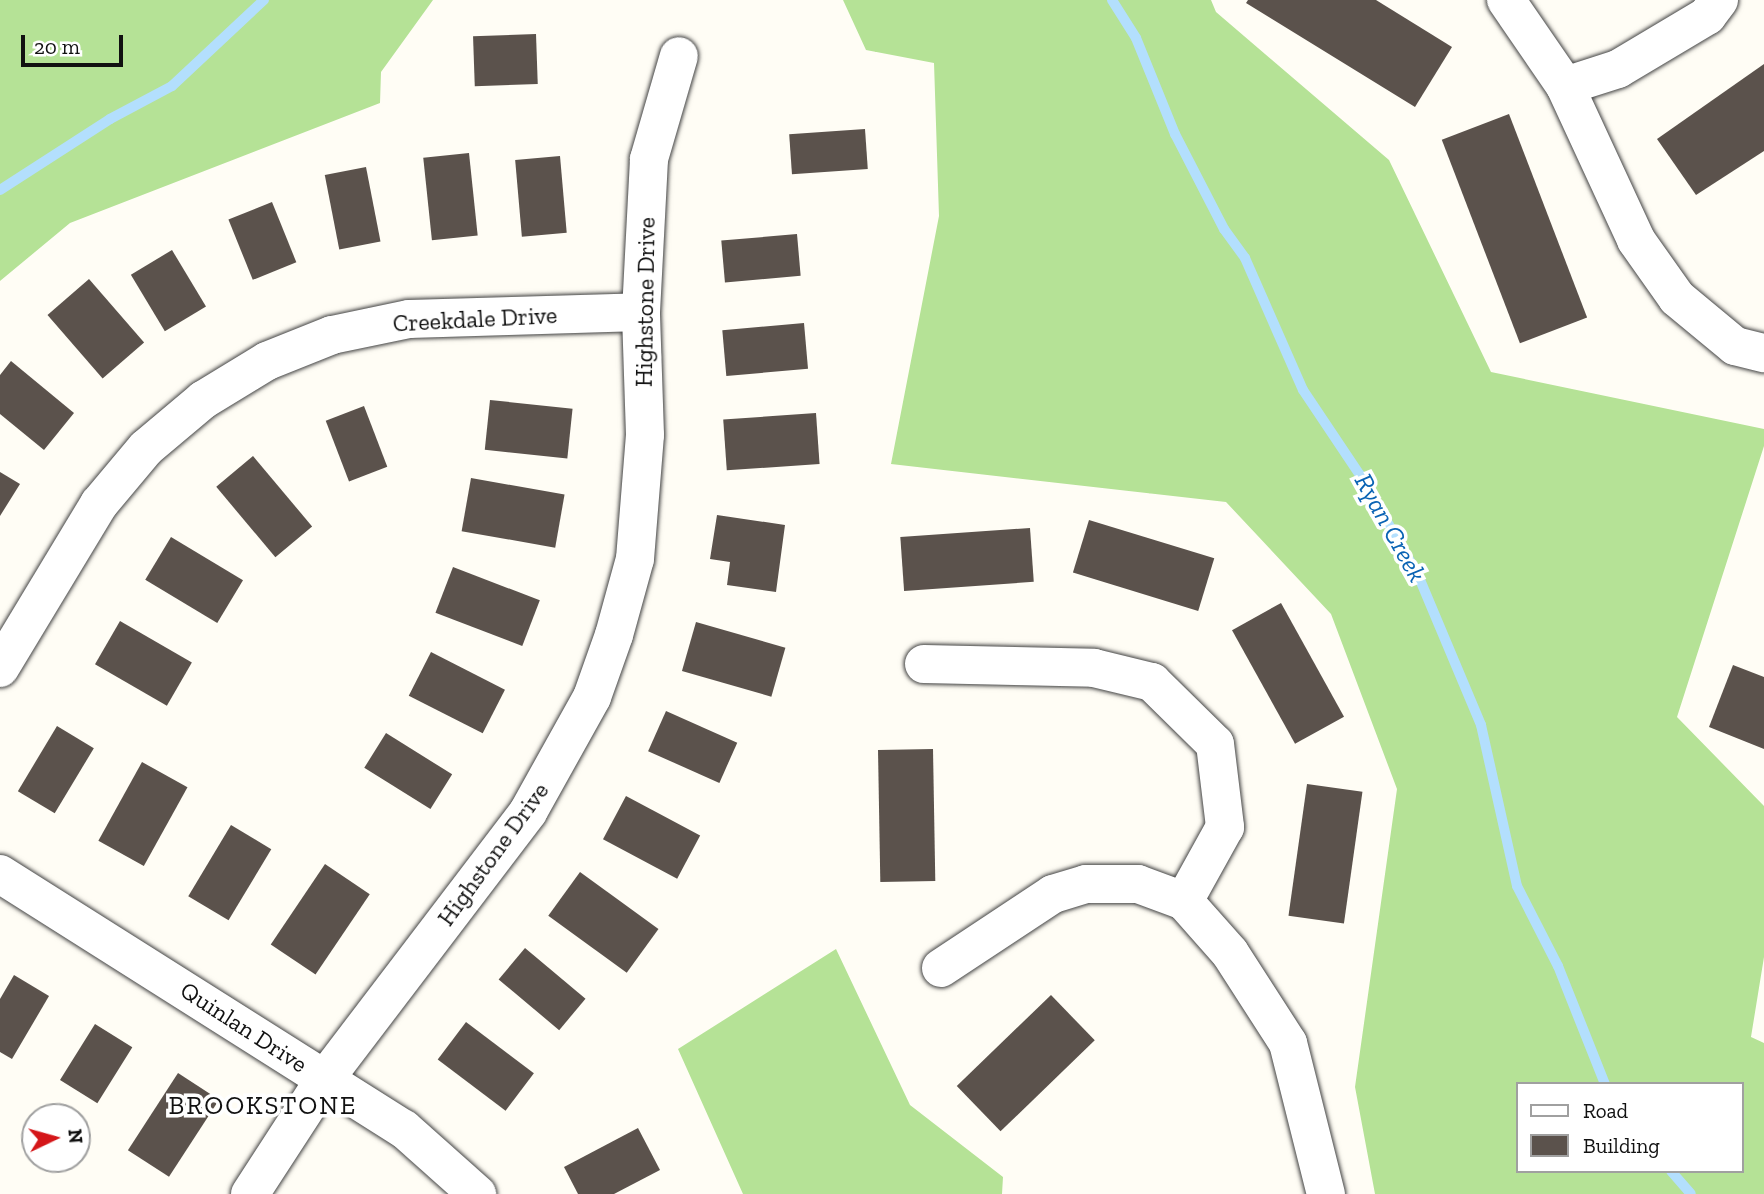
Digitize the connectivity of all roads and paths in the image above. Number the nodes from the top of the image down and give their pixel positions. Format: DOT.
graph roads {
  1 [pos="1506,0"];
  2 [pos="1718,0"];
  3 [pos="679,56"];
  4 [pos="1565,86"];
  5 [pos="641,313"];
  6 [pos="1764,353"];
  7 [pos="923,664"];
  8 [pos="0,668"];
  9 [pos="0,874"];
  10 [pos="1184,901"];
  11 [pos="940,968"];
  12 [pos="324,1080"];
  13 [pos="250,1194"];
  14 [pos="477,1194"];
  15 [pos="1326,1194"];
  1 -- 4 [label="street"];
  2 -- 4 [label="street"];
  3 -- 5 [label="street, Highstone Drive"];
  4 -- 6 [label="street"];
  5 -- 8 [label="street, Creekdale Drive"];
  5 -- 12 [label="street, Highstone Drive"];
  7 -- 10 [label="street"];
  9 -- 12 [label="street, Quinlan Drive"];
  10 -- 11 [label="street"];
  10 -- 15 [label="street"];
  12 -- 13 [label="street, Highstone Drive"];
  12 -- 14 [label="street, Quinlan Drive"];
}
